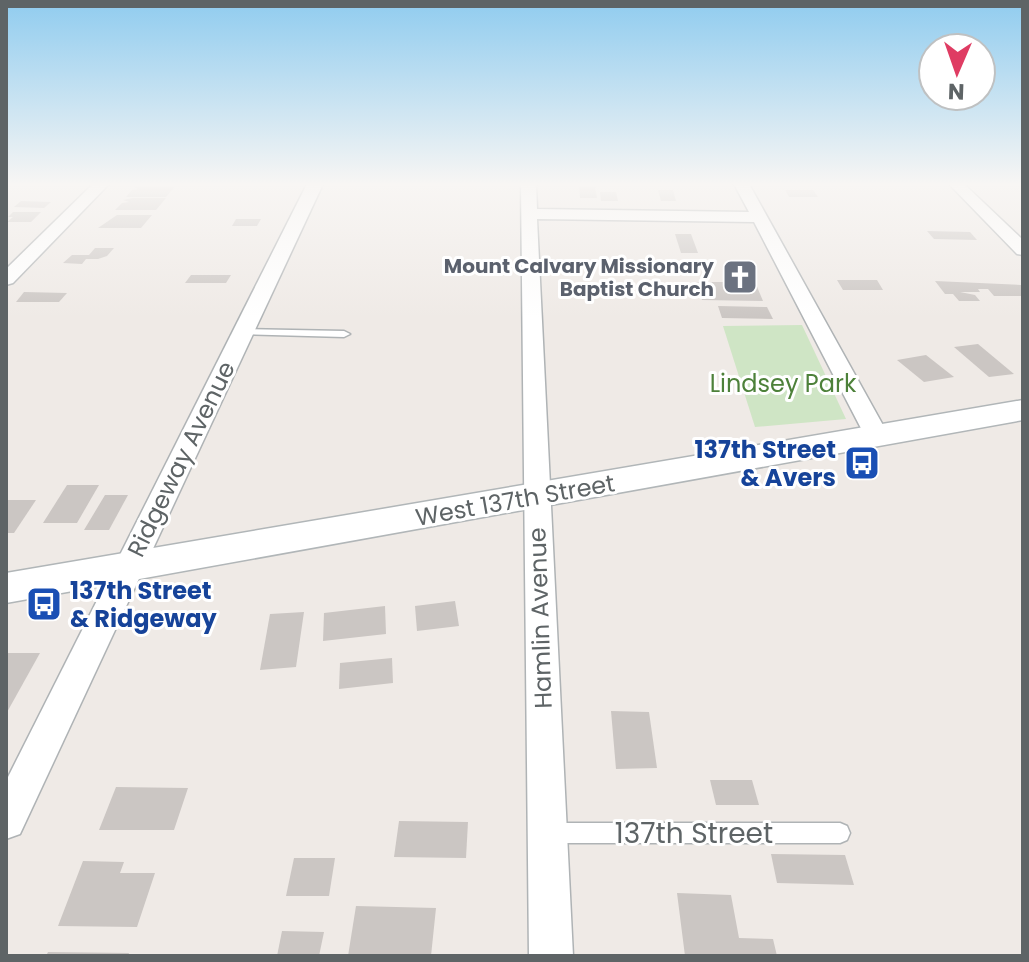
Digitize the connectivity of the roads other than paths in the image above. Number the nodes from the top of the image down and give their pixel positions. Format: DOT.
graph roads {
  1 [pos="56,229"];
  2 [pos="293,229"];
  3 [pos="528,229"];
  4 [pos="764,229"];
  5 [pos="1002,229"];
  6 [pos="1023,250"];
  7 [pos="6,279"];
  8 [pos="242,332"];
  9 [pos="344,334"];
  10 [pos="1023,410"];
  11 [pos="877,436"];
  12 [pos="535,497"];
  13 [pos="129,567"];
  14 [pos="6,588"];
  15 [pos="6,821"];
  16 [pos="548,833"];
  17 [pos="840,833"];
  18 [pos="551,956"];
  1 -- 7 [label="street"];
  2 -- 8 [label="street, Ridgeway Avenue"];
  3 -- 12 [label="street, Hamlin Avenue"];
  4 -- 11 [label="street"];
  5 -- 6 [label="street"];
  8 -- 9 [label="lane"];
  8 -- 13 [label="street, Ridgeway Avenue"];
  10 -- 11 [label="main road, West 137th Street"];
  11 -- 12 [label="main road, West 137th Street"];
  12 -- 13 [label="main road, West 137th Street"];
  12 -- 16 [label="street, Hamlin Avenue"];
  13 -- 14 [label="main road, West 137th Street"];
  13 -- 15 [label="street, Ridgeway Avenue"];
  16 -- 17 [label="lane, 137th Street"];
  16 -- 18 [label="street, Hamlin Avenue"];
}
